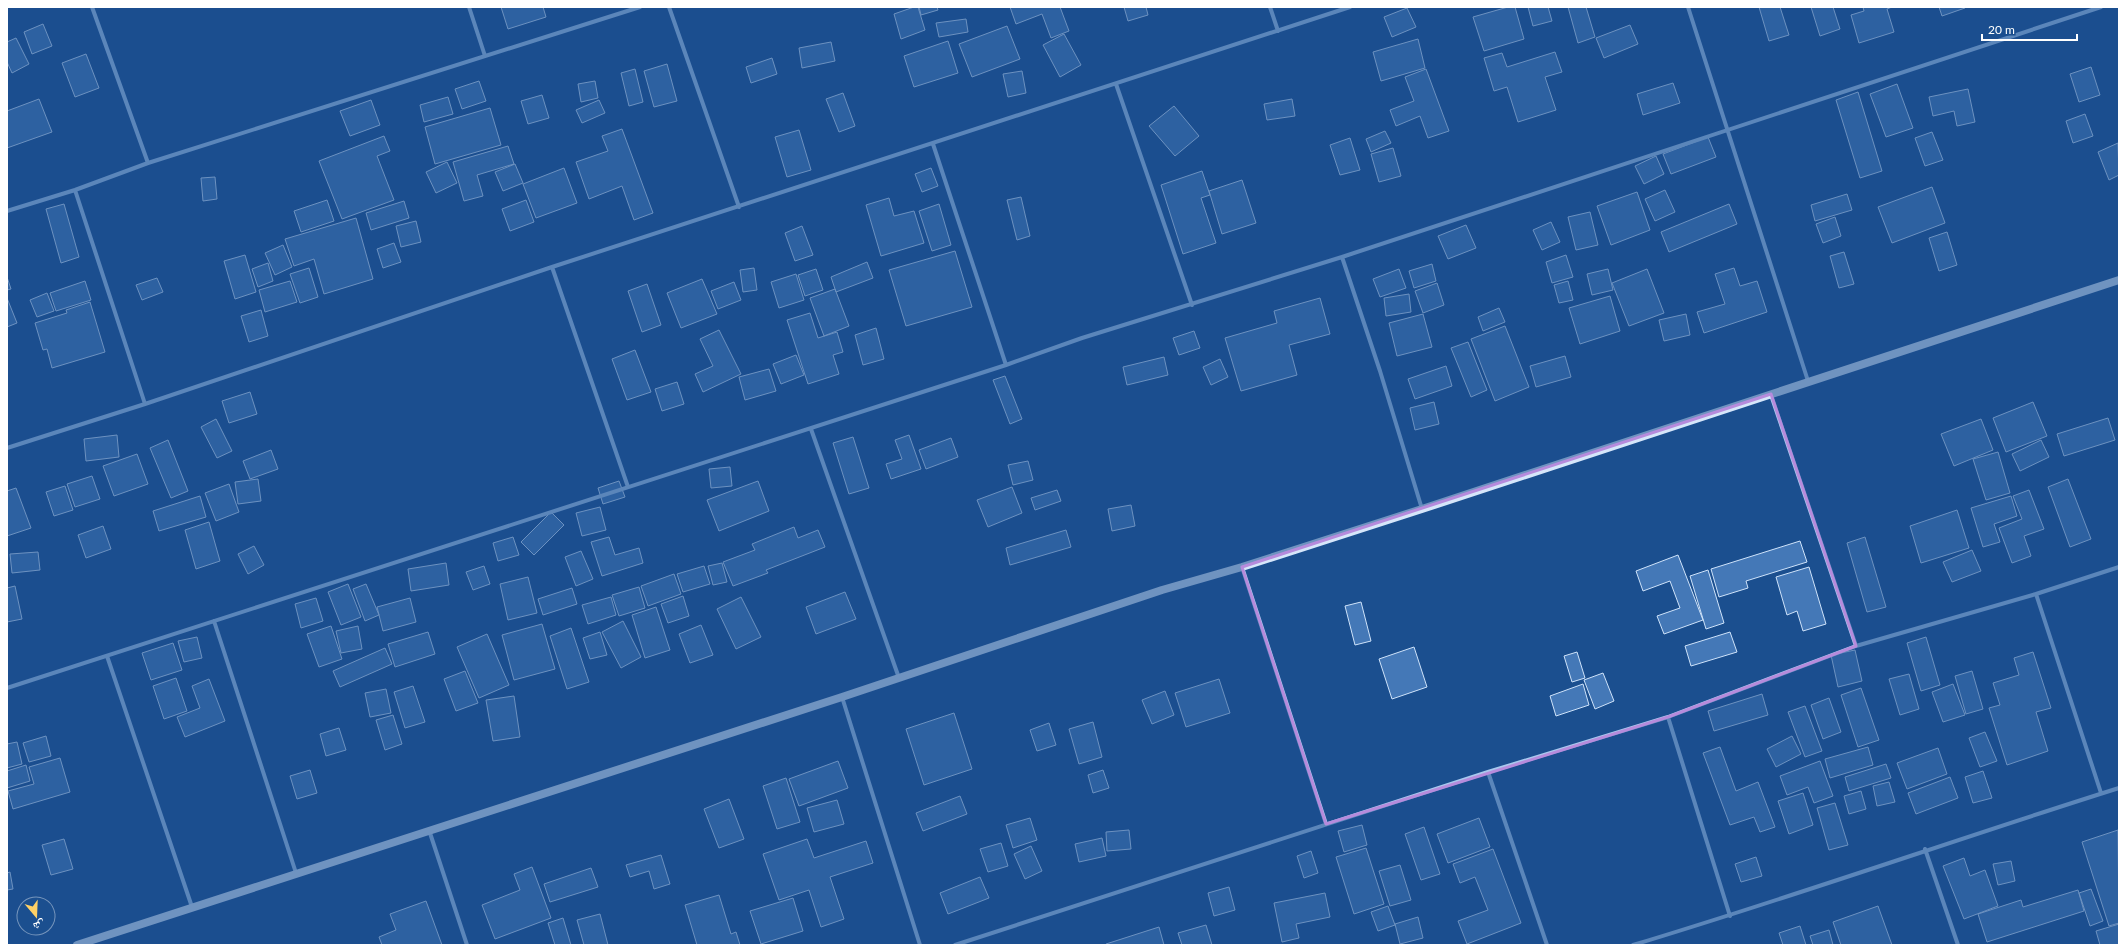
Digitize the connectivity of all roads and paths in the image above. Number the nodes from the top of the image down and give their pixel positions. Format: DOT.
graph roads {
  1 [pos="92,7"];
  2 [pos="469,7"];
  3 [pos="640,7"];
  4 [pos="669,7"];
  5 [pos="1270,7"];
  6 [pos="1350,7"];
  7 [pos="1688,7"];
  8 [pos="2101,7"];
  9 [pos="1278,31"];
  10 [pos="485,56"];
  11 [pos="1116,84"];
  12 [pos="1726,130"];
  13 [pos="933,144"];
  14 [pos="148,163"];
  15 [pos="75,190"];
  16 [pos="740,207"];
  17 [pos="7,211"];
  18 [pos="1342,257"];
  19 [pos="552,267"];
  20 [pos="2119,280"];
  21 [pos="1192,305"];
  22 [pos="1006,365"];
  23 [pos="1808,381"];
  24 [pos="1771,394"];
  25 [pos="145,404"];
  26 [pos="811,429"];
  27 [pos="7,448"];
  28 [pos="628,487"];
  29 [pos="1422,509"];
  30 [pos="1242,567"];
  31 [pos="2119,567"];
  32 [pos="2036,594"];
  33 [pos="214,621"];
  34 [pos="1856,646"];
  35 [pos="107,656"];
  36 [pos="899,678"];
  37 [pos="7,688"];
  38 [pos="842,697"];
  39 [pos="1668,717"];
  40 [pos="1488,772"];
  41 [pos="2119,788"];
  42 [pos="2101,793"];
  43 [pos="1326,824"];
  44 [pos="428,830"];
  45 [pos="1925,850"];
  46 [pos="296,873"];
  47 [pos="192,907"];
  48 [pos="1730,916"];
  49 [pos="77,945"];
  50 [pos="467,945"];
  51 [pos="920,945"];
  52 [pos="955,945"];
  53 [pos="1547,945"];
  54 [pos="1633,945"];
  55 [pos="1958,945"];
  1 -- 14 [label="street"];
  2 -- 10 [label="street"];
  3 -- 10 [label="street"];
  4 -- 16 [label="street"];
  5 -- 9 [label="street"];
  6 -- 9 [label="street"];
  7 -- 12 [label="street"];
  8 -- 12 [label="street"];
  9 -- 11 [label="street"];
  10 -- 14 [label="street"];
  11 -- 13 [label="street"];
  11 -- 21 [label="street"];
  12 -- 18 [label="street"];
  12 -- 23 [label="street"];
  13 -- 16 [label="street"];
  13 -- 22 [label="street"];
  14 -- 15 [label="street"];
  15 -- 17 [label="street"];
  15 -- 25 [label="street"];
  16 -- 19 [label="street"];
  18 -- 21 [label="street"];
  18 -- 29 [label="street"];
  19 -- 25 [label="street"];
  19 -- 28 [label="street"];
  20 -- 23 [label="street"];
  21 -- 22 [label="street"];
  22 -- 26 [label="street"];
  23 -- 24 [label="street"];
  24 -- 29 [label="street"];
  24 -- 34 [label="street"];
  25 -- 27 [label="street"];
  26 -- 28 [label="street"];
  26 -- 36 [label="street"];
  28 -- 33 [label="street"];
  29 -- 30 [label="street"];
  30 -- 36 [label="street"];
  30 -- 43 [label="street"];
  31 -- 32 [label="street"];
  32 -- 34 [label="street"];
  32 -- 42 [label="street"];
  33 -- 35 [label="street"];
  33 -- 46 [label="street"];
  34 -- 39 [label="street"];
  35 -- 37 [label="street"];
  35 -- 47 [label="street"];
  36 -- 38 [label="street"];
  38 -- 44 [label="street"];
  38 -- 51 [label="street"];
  39 -- 40 [label="street"];
  39 -- 48 [label="street"];
  40 -- 43 [label="street"];
  40 -- 53 [label="street"];
  41 -- 42 [label="street"];
  42 -- 45 [label="street"];
  43 -- 52 [label="street"];
  44 -- 46 [label="street"];
  44 -- 50 [label="street"];
  45 -- 48 [label="street"];
  45 -- 55 [label="street"];
  46 -- 47 [label="street"];
  47 -- 49 [label="street"];
  48 -- 54 [label="street"];
}
